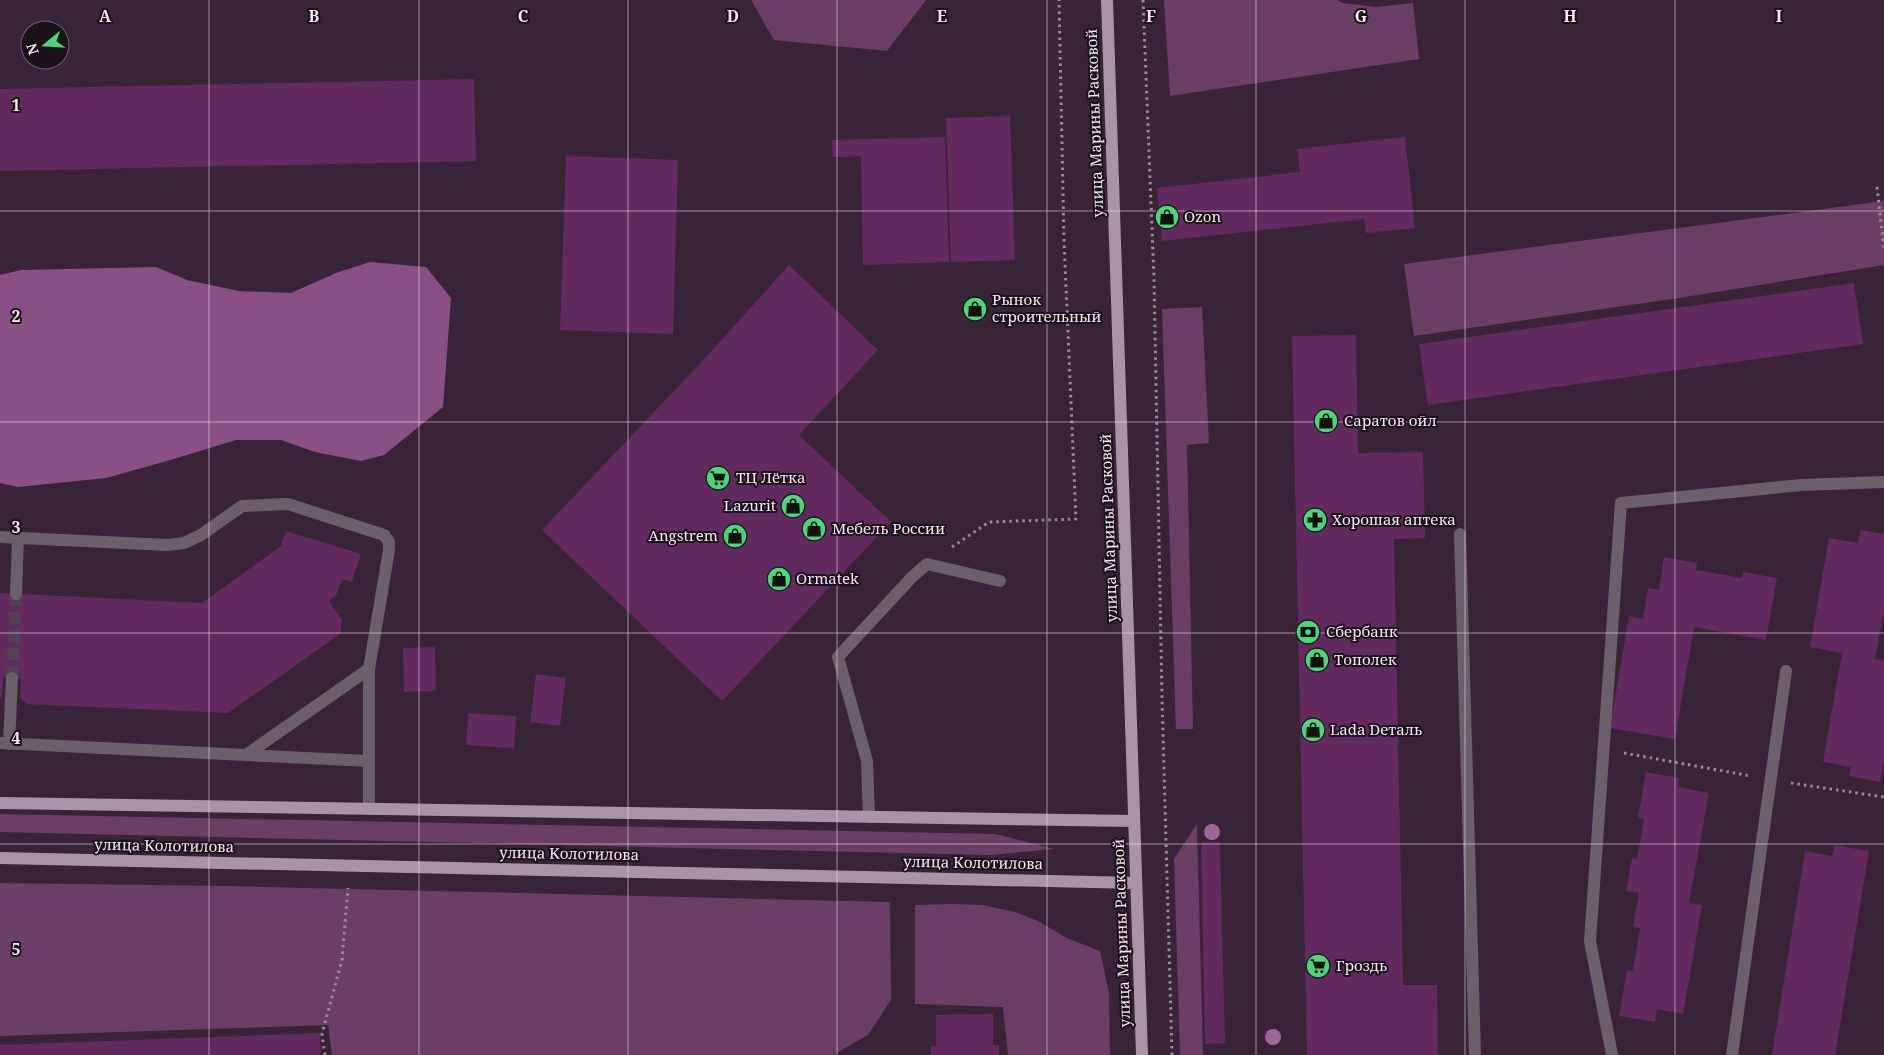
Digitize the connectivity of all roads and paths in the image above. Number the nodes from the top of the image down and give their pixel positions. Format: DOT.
graph roads {
  1 [pos="1059,0"];
  2 [pos="1107,0"];
  3 [pos="1143,0"];
  4 [pos="1877,187"];
  5 [pos="1884,250"];
  6 [pos="1884,482"];
  7 [pos="1460,534"];
  8 [pos="0,538"];
  9 [pos="18,538"];
  10 [pos="927,564"];
  11 [pos="1000,580"];
  12 [pos="16,594"];
  13 [pos="369,669"];
  14 [pos="1786,671"];
  15 [pos="12,678"];
  16 [pos="4,744"];
  17 [pos="1604,749"];
  18 [pos="246,755"];
  19 [pos="369,761"];
  20 [pos="1770,779"];
  21 [pos="1884,798"];
  22 [pos="0,803"];
  23 [pos="369,808"];
  24 [pos="869,816"];
  25 [pos="1134,821"];
  26 [pos="0,858"];
  27 [pos="348,882"];
  28 [pos="1136,883"];
  29 [pos="324,1055"];
  30 [pos="1142,1055"];
  31 [pos="1172,1055"];
  32 [pos="1475,1055"];
  33 [pos="1612,1055"];
  34 [pos="1732,1055"];
  1 -- 10 [label="path"];
  2 -- 25 [label="main road, улица Марины Расковой"];
  3 -- 31 [label="path"];
  4 -- 5 [label="path"];
  6 -- 17 [label="lane"];
  7 -- 32 [label="lane"];
  8 -- 9 [label="lane"];
  9 -- 12 [label="lane"];
  9 -- 13 [label="lane"];
  10 -- 11 [label="lane"];
  10 -- 24 [label="lane"];
  13 -- 18 [label="lane"];
  13 -- 19 [label="lane"];
  14 -- 20 [label="lane"];
  15 -- 16 [label="lane"];
  16 -- 18 [label="lane"];
  17 -- 20 [label="path"];
  17 -- 33 [label="lane"];
  18 -- 19 [label="lane"];
  19 -- 23 [label="lane"];
  20 -- 21 [label="path"];
  20 -- 34 [label="lane"];
  22 -- 23 [label="main road"];
  23 -- 24 [label="main road"];
  24 -- 25 [label="main road"];
  25 -- 28 [label="main road, улица Марины Расковой"];
  26 -- 28 [label="main road, улица Колотилова"];
  27 -- 29 [label="path"];
  28 -- 30 [label="main road, улица Марины Расковой"];
}
